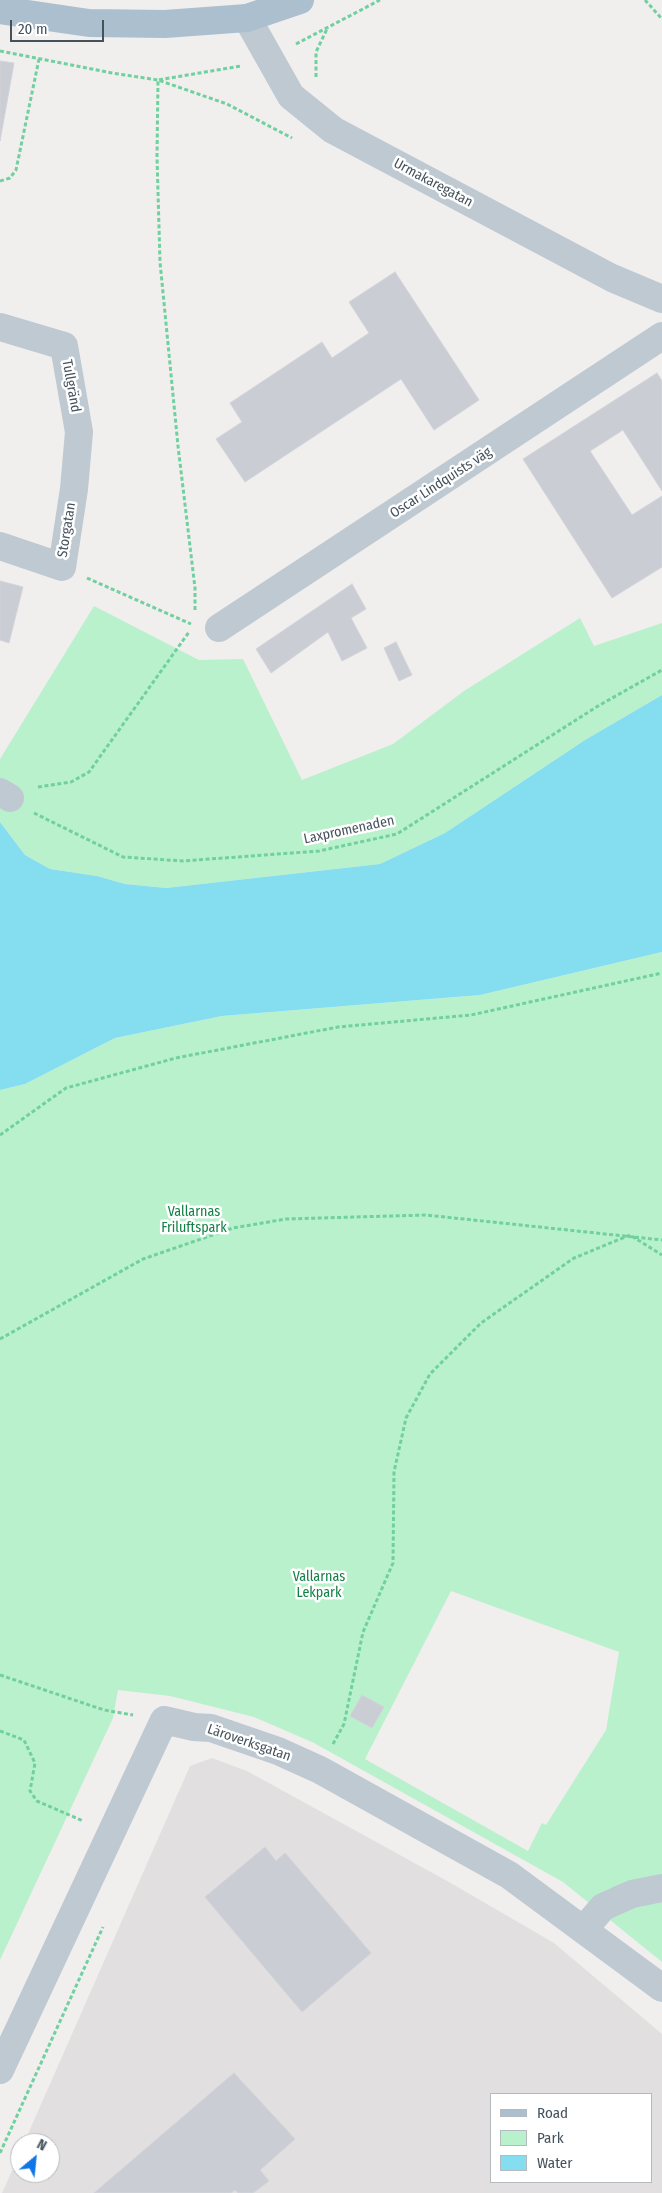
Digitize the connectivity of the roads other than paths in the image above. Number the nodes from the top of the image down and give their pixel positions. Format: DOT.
graph roads {
  1 [pos="300,0"];
  2 [pos="0,10"];
  3 [pos="248,18"];
  4 [pos="662,300"];
  5 [pos="0,327"];
  6 [pos="658,347"];
  7 [pos="78,432"];
  8 [pos="0,546"];
  9 [pos="202,625"];
  10 [pos="662,1888"];
  11 [pos="584,1929"];
  12 [pos="662,1988"];
  13 [pos="0,2070"];
  1 -- 3 [label="main road"];
  2 -- 3 [label="main road"];
  3 -- 4 [label="street, Urmakaregatan"];
  5 -- 7 [label="street, Tullgränd"];
  6 -- 9 [label="street, Oscar Lindquists väg"];
  7 -- 8 [label="street, Storgatan"];
  10 -- 11 [label="street"];
  11 -- 12 [label="street, Läroverksgatan"];
  11 -- 13 [label="street, Läroverksgatan"];
}
